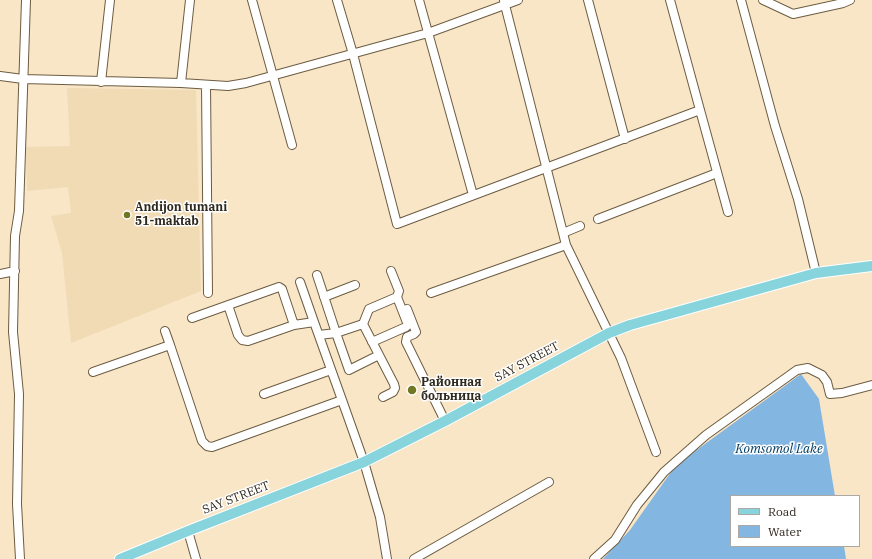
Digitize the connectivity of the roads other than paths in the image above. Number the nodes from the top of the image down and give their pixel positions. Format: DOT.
graph roads {
  1 [pos="26,0"];
  2 [pos="110,0"];
  3 [pos="190,0"];
  4 [pos="252,0"];
  5 [pos="337,0"];
  6 [pos="419,0"];
  7 [pos="518,0"];
  8 [pos="588,0"];
  9 [pos="670,0"];
  10 [pos="741,0"];
  11 [pos="763,0"];
  12 [pos="850,0"];
  13 [pos="504,2"];
  14 [pos="428,33"];
  15 [pos="353,54"];
  16 [pos="274,75"];
  17 [pos="0,76"];
  18 [pos="23,79"];
  19 [pos="102,82"];
  20 [pos="181,84"];
  21 [pos="206,85"];
  22 [pos="700,110"];
  23 [pos="625,139"];
  24 [pos="292,145"];
  25 [pos="547,168"];
  26 [pos="717,173"];
  27 [pos="473,195"];
  28 [pos="728,212"];
  29 [pos="598,219"];
  30 [pos="580,226"];
  31 [pos="563,233"];
  32 [pos="566,245"];
  33 [pos="872,266"];
  34 [pos="15,271"];
  35 [pos="391,271"];
  36 [pos="816,273"];
  37 [pos="0,274"];
  38 [pos="317,275"];
  39 [pos="300,282"];
  40 [pos="355,285"];
  41 [pos="208,293"];
  42 [pos="431,293"];
  43 [pos="324,297"];
  44 [pos="397,297"];
  45 [pos="228,305"];
  46 [pos="407,309"];
  47 [pos="192,318"];
  48 [pos="314,322"];
  49 [pos="363,324"];
  50 [pos="294,325"];
  51 [pos="165,331"];
  52 [pos="336,333"];
  53 [pos="609,333"];
  54 [pos="319,335"];
  55 [pos="372,342"];
  56 [pos="170,345"];
  57 [pos="379,355"];
  58 [pos="331,370"];
  59 [pos="93,372"];
  60 [pos="872,385"];
  61 [pos="264,394"];
  62 [pos="383,397"];
  63 [pos="342,400"];
  64 [pos="445,421"];
  65 [pos="656,452"];
  66 [pos="364,462"];
  67 [pos="549,482"];
  68 [pos="188,530"];
  69 [pos="20,559"];
  70 [pos="120,559"];
  71 [pos="196,559"];
  72 [pos="387,559"];
  73 [pos="414,559"];
  74 [pos="594,559"];
  1 -- 18 [label="street"];
  2 -- 19 [label="street"];
  3 -- 20 [label="street"];
  4 -- 16 [label="street"];
  5 -- 15 [label="street"];
  6 -- 14 [label="street"];
  7 -- 13 [label="street"];
  8 -- 23 [label="street"];
  9 -- 22 [label="street"];
  10 -- 36 [label="street"];
  11 -- 12 [label="street"];
  13 -- 14 [label="street"];
  13 -- 25 [label="street"];
  14 -- 15 [label="street"];
  14 -- 27 [label="street"];
  15 -- 16 [label="street"];
  15 -- 27 [label="street"];
  16 -- 21 [label="street"];
  16 -- 24 [label="street"];
  17 -- 18 [label="street"];
  18 -- 19 [label="street"];
  18 -- 34 [label="street"];
  19 -- 20 [label="street"];
  20 -- 21 [label="street"];
  21 -- 41 [label="street"];
  22 -- 23 [label="street"];
  22 -- 26 [label="street"];
  23 -- 25 [label="street"];
  25 -- 27 [label="street"];
  25 -- 31 [label="street"];
  26 -- 28 [label="street"];
  26 -- 29 [label="street"];
  30 -- 31 [label="street"];
  31 -- 32 [label="street"];
  32 -- 42 [label="street"];
  32 -- 53 [label="street"];
  33 -- 36 [label="main road, SAY STREET"];
  34 -- 37 [label="street"];
  34 -- 69 [label="street"];
  35 -- 44 [label="street"];
  36 -- 53 [label="main road, SAY STREET"];
  38 -- 43 [label="street"];
  39 -- 48 [label="street"];
  40 -- 43 [label="street"];
  43 -- 52 [label="street"];
  44 -- 49 [label="street"];
  44 -- 55 [label="street"];
  45 -- 47 [label="street"];
  45 -- 50 [label="street"];
  45 -- 50 [label="street"];
  46 -- 64 [label="street"];
  48 -- 50 [label="street"];
  48 -- 54 [label="street"];
  49 -- 52 [label="street"];
  49 -- 55 [label="street"];
  51 -- 56 [label="street"];
  52 -- 54 [label="street"];
  52 -- 57 [label="street"];
  53 -- 64 [label="main road, SAY STREET"];
  53 -- 65 [label="street"];
  54 -- 58 [label="street"];
  55 -- 57 [label="street"];
  56 -- 59 [label="street"];
  56 -- 63 [label="street"];
  57 -- 62 [label="street"];
  58 -- 61 [label="street"];
  58 -- 63 [label="street"];
  60 -- 74 [label="street"];
  63 -- 66 [label="street"];
  64 -- 66 [label="main road, SAY STREET"];
  66 -- 68 [label="main road, SAY STREET"];
  66 -- 72 [label="street"];
  67 -- 73 [label="street"];
  68 -- 70 [label="main road, SAY STREET"];
  68 -- 71 [label="street"];
}
